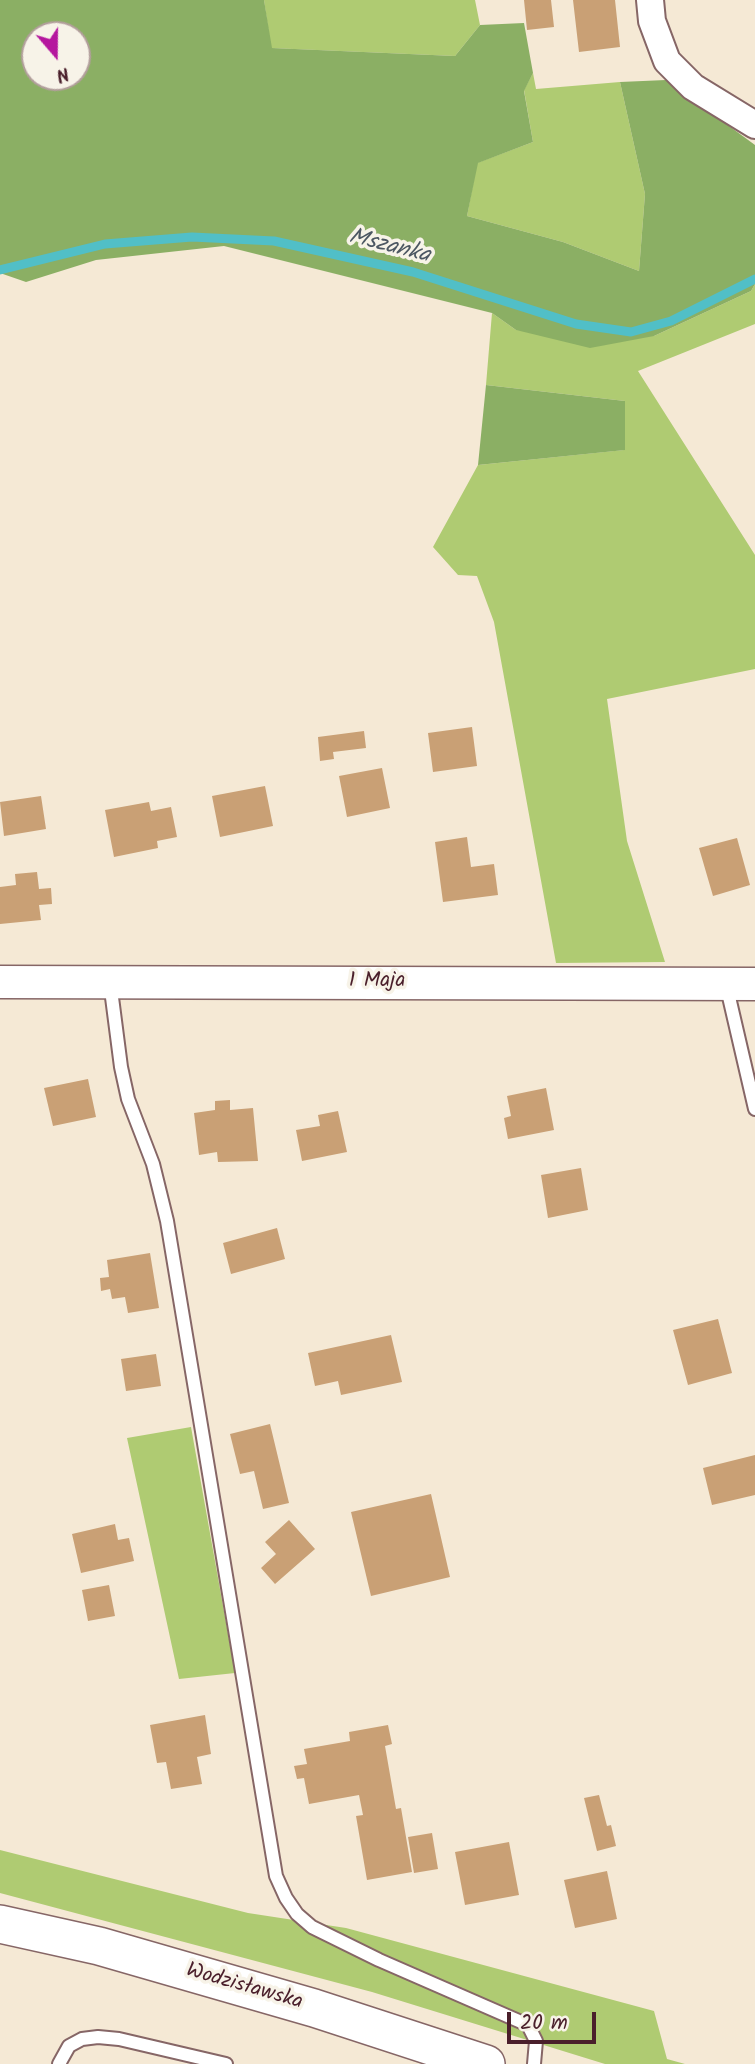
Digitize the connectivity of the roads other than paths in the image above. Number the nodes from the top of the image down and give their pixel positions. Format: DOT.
graph roads {
  1 [pos="650,0"];
  2 [pos="755,125"];
  3 [pos="109,981"];
  4 [pos="0,982"];
  5 [pos="740,984"];
  6 [pos="755,1109"];
  7 [pos="0,1924"];
  8 [pos="59,2064"];
  9 [pos="226,2064"];
  10 [pos="486,2064"];
  11 [pos="534,2064"];
  1 -- 2 [label="street"];
  3 -- 4 [label="street, 1 Maja"];
  3 -- 5 [label="street, 1 Maja"];
  3 -- 11 [label="lane"];
  5 -- 6 [label="lane"];
  7 -- 10 [label="main road, Wodzisławska"];
  8 -- 9 [label="lane"];
}
